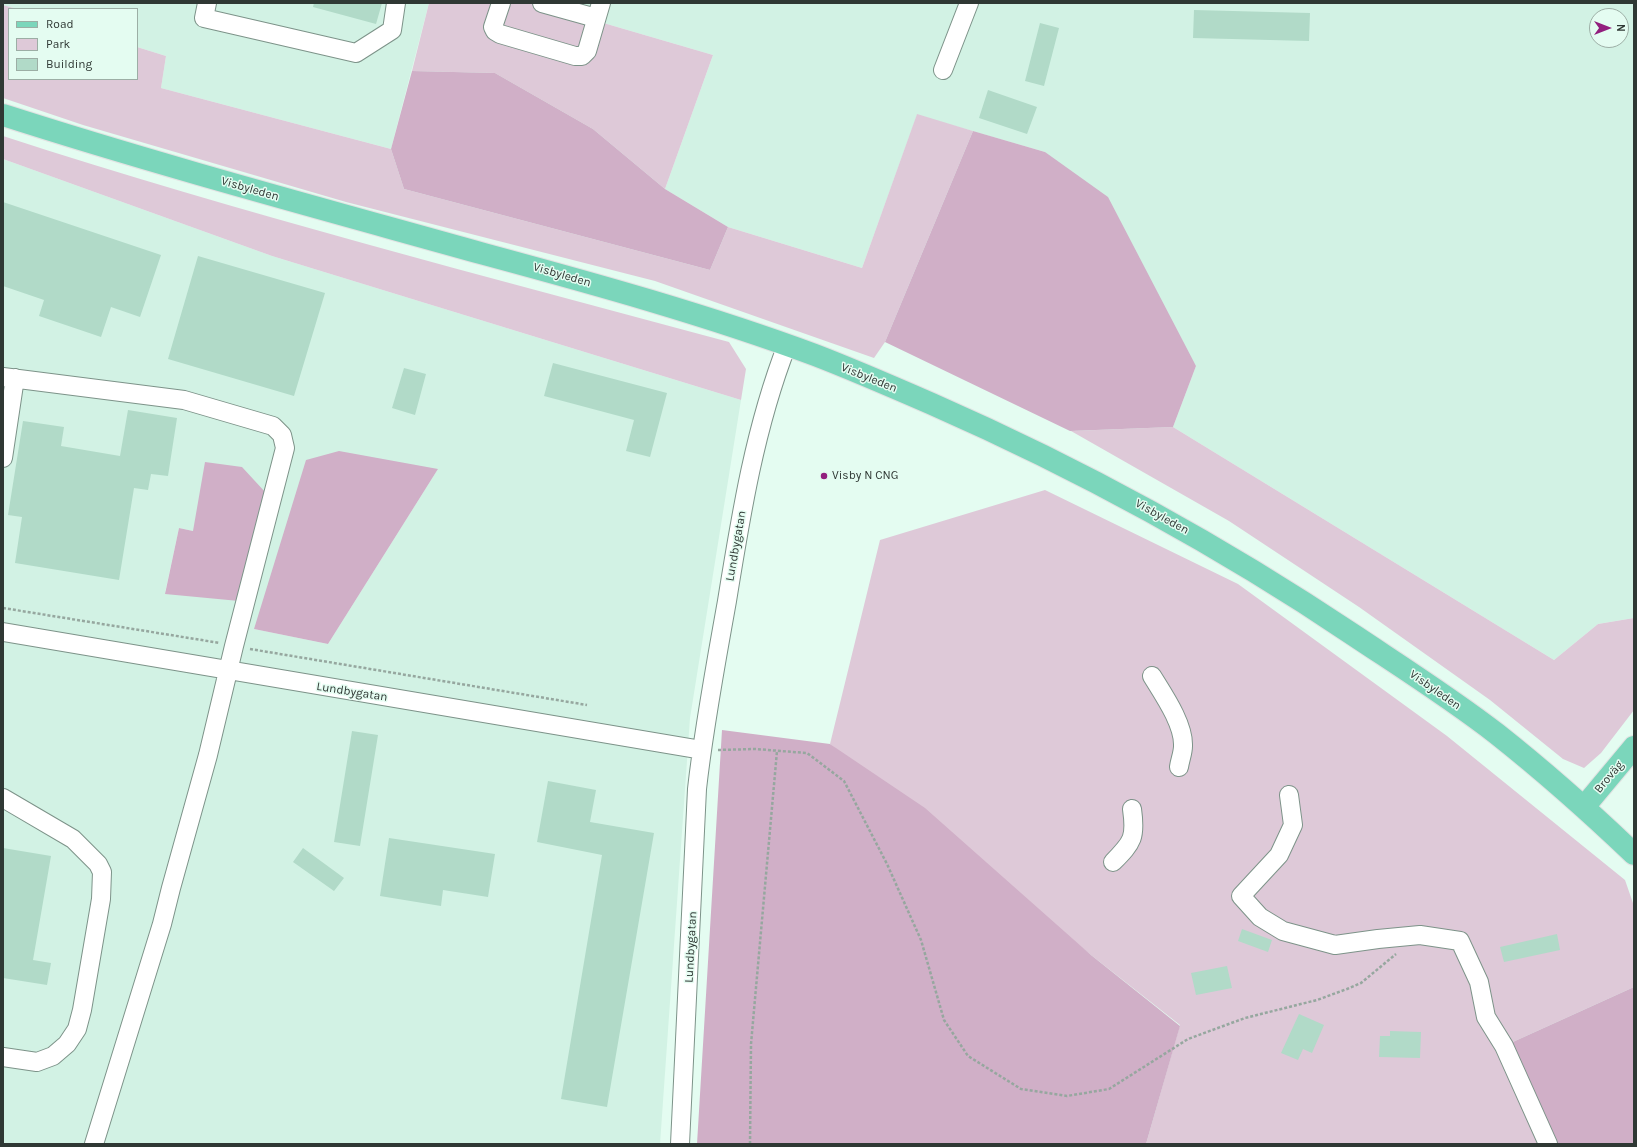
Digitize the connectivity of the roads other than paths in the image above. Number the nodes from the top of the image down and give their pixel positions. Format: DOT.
graph roads {
  1 [pos="207,3"];
  2 [pos="396,3"];
  3 [pos="501,3"];
  4 [pos="542,3"];
  5 [pos="969,3"];
  6 [pos="599,11"];
  7 [pos="942,70"];
  8 [pos="3,115"];
  9 [pos="787,345"];
  10 [pos="9,377"];
  11 [pos="3,458"];
  12 [pos="3,632"];
  13 [pos="229,671"];
  14 [pos="1152,676"];
  15 [pos="1634,747"];
  16 [pos="702,750"];
  17 [pos="1179,767"];
  18 [pos="1289,795"];
  19 [pos="3,798"];
  20 [pos="1584,807"];
  21 [pos="1132,809"];
  22 [pos="1634,854"];
  23 [pos="1113,862"];
  24 [pos="3,1057"];
  25 [pos="94,1144"];
  26 [pos="680,1144"];
  27 [pos="1548,1144"];
  1 -- 2 [label="street"];
  3 -- 6 [label="street"];
  4 -- 6 [label="street"];
  5 -- 7 [label="street"];
  8 -- 9 [label="main road, Visbyleden"];
  9 -- 16 [label="street, Lundbygatan"];
  9 -- 20 [label="main road, Visbyleden"];
  10 -- 11 [label="street"];
  10 -- 13 [label="street"];
  12 -- 13 [label="street, Lundbygatan"];
  13 -- 16 [label="street, Lundbygatan"];
  13 -- 25 [label="street"];
  14 -- 17 [label="street"];
  15 -- 20 [label="main road, Broväg"];
  16 -- 26 [label="street, Lundbygatan"];
  18 -- 27 [label="street"];
  19 -- 24 [label="street"];
  20 -- 22 [label="main road, Visbyleden"];
  21 -- 23 [label="street"];
}
